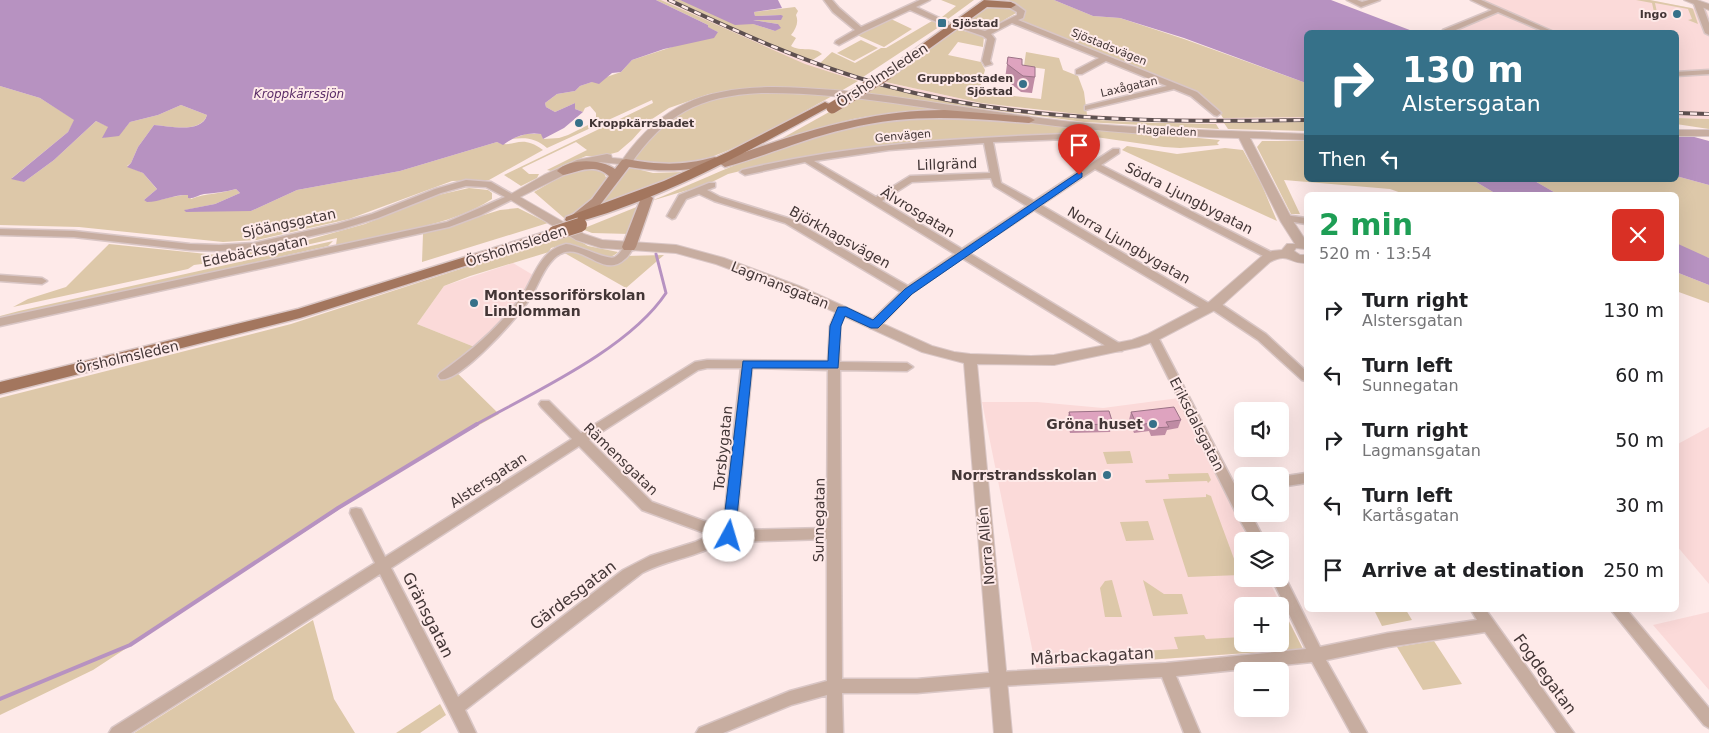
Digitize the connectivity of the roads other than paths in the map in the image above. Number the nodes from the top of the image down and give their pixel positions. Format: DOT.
graph roads {
  1 [pos="828,0"];
  2 [pos="926,0"];
  3 [pos="1351,0"];
  4 [pos="1376,0"];
  5 [pos="1475,0"];
  6 [pos="1688,0"];
  7 [pos="985,2"];
  8 [pos="1007,2"];
  9 [pos="1698,4"];
  10 [pos="1709,7"];
  11 [pos="912,8"];
  12 [pos="1497,10"];
  13 [pos="1012,21"];
  14 [pos="944,22"];
  15 [pos="958,26"];
  16 [pos="860,30"];
  17 [pos="1451,30"];
  18 [pos="1545,30"];
  19 [pos="1709,33"];
  20 [pos="986,34"];
  21 [pos="839,43"];
  22 [pos="1106,58"];
  23 [pos="988,64"];
  24 [pos="1079,72"];
  25 [pos="1709,72"];
  26 [pos="1679,74"];
  27 [pos="1174,85"];
  28 [pos="1088,108"];
  29 [pos="1217,113"];
  30 [pos="1028,120"];
  31 [pos="1679,133"];
  32 [pos="1709,133"];
  33 [pos="1244,135"];
  34 [pos="1065,137"];
  35 [pos="1304,137"];
  36 [pos="988,140"];
  37 [pos="638,145"];
  38 [pos="1116,151"];
  39 [pos="599,159"];
  40 [pos="807,160"];
  41 [pos="721,162"];
  42 [pos="626,164"];
  43 [pos="1094,165"];
  44 [pos="563,171"];
  45 [pos="745,172"];
  46 [pos="616,176"];
  47 [pos="996,176"];
  48 [pos="488,184"];
  49 [pos="712,185"];
  50 [pos="701,190"];
  51 [pos="512,197"];
  52 [pos="647,198"];
  53 [pos="875,202"];
  54 [pos="1034,206"];
  55 [pos="672,216"];
  56 [pos="1285,218"];
  57 [pos="1304,220"];
  58 [pos="575,223"];
  59 [pos="552,230"];
  60 [pos="0,232"];
  61 [pos="629,247"];
  62 [pos="1304,248"];
  63 [pos="1289,252"];
  64 [pos="961,254"];
  65 [pos="1270,256"];
  66 [pos="1304,259"];
  67 [pos="0,278"];
  68 [pos="42,281"];
  69 [pos="908,291"];
  70 [pos="1211,306"];
  71 [pos="842,310"];
  72 [pos="0,322"];
  73 [pos="874,325"];
  74 [pos="1152,336"];
  75 [pos="1118,348"];
  76 [pos="970,359"];
  77 [pos="747,364"];
  78 [pos="834,365"];
  79 [pos="907,367"];
  80 [pos="1304,375"];
  81 [pos="444,376"];
  82 [pos="0,378"];
  83 [pos="0,388"];
  84 [pos="545,404"];
  85 [pos="579,439"];
  86 [pos="1304,478"];
  87 [pos="1289,481"];
  88 [pos="1234,485"];
  89 [pos="356,513"];
  90 [pos="833,533"];
  91 [pos="726,535"];
  92 [pos="384,566"];
  93 [pos="1282,587"];
  94 [pos="1479,612"];
  95 [pos="1620,612"];
  96 [pos="1488,626"];
  97 [pos="1316,655"];
  98 [pos="1166,670"];
  99 [pos="999,679"];
  100 [pos="836,686"];
  101 [pos="457,707"];
  102 [pos="1709,720"];
  103 [pos="117,733"];
  104 [pos="468,733"];
  105 [pos="704,733"];
  106 [pos="835,733"];
  107 [pos="1003,733"];
  108 [pos="1192,733"];
  109 [pos="1359,733"];
  110 [pos="1566,733"];
  1 -- 16 [label="street"];
  2 -- 11 [label="street"];
  3 -- 4 [label="street"];
  5 -- 12 [label="street"];
  6 -- 9 [label="street"];
  7 -- 8 [label="main road"];
  7 -- 41 [label="main road, Örsholmsleden, bridge"];
  8 -- 13 [label="street"];
  9 -- 10 [label="street"];
  9 -- 19 [label="street"];
  11 -- 14 [label="street"];
  11 -- 16 [label="street"];
  12 -- 17 [label="street"];
  12 -- 18 [label="street"];
  13 -- 20 [label="street"];
  13 -- 22 [label="street, Sjöstadsvägen"];
  15 -- 20 [label="street"];
  16 -- 21 [label="street"];
  20 -- 23 [label="street"];
  22 -- 24 [label="street"];
  22 -- 27 [label="street, Sjöstadsvägen"];
  25 -- 26 [label="street"];
  27 -- 28 [label="street, Laxågatan"];
  27 -- 29 [label="street, Sjöstadsvägen"];
  30 -- 33 [label="street, Hagaleden"];
  30 -- 37 [label="street"];
  30 -- 41 [label="main road"];
  31 -- 32 [label="street"];
  33 -- 35 [label="street, Hagaleden"];
  33 -- 56 [label="street, Lagmansgatan"];
  34 -- 36 [label="street, Genvägen"];
  36 -- 40 [label="street, Genvägen"];
  36 -- 47 [label="street"];
  37 -- 39 [label="street"];
  37 -- 42 [label="street"];
  38 -- 43 [label="street"];
  39 -- 42 [label="street"];
  39 -- 44 [label="street"];
  40 -- 45 [label="street, Genvägen"];
  40 -- 53 [label="street, Älvrosgatan"];
  41 -- 42 [label="main road"];
  41 -- 52 [label="main road, Örsholmsleden"];
  41 -- 58 [label="main road, Örsholmsleden"];
  42 -- 46 [label="main road"];
  43 -- 54 [label="street"];
  43 -- 65 [label="street, Södra Ljungbygatan"];
  44 -- 46 [label="main road"];
  44 -- 51 [label="street"];
  46 -- 58 [label="main road"];
  47 -- 53 [label="street, Lillgränd"];
  47 -- 54 [label="street, Norra Ljungbygatan"];
  48 -- 51 [label="street, Lagmansgatan"];
  48 -- 60 [label="street, Sjöängsgatan"];
  49 -- 50 [label="street"];
  50 -- 55 [label="street"];
  50 -- 69 [label="street, Björkhagsvägen"];
  51 -- 61 [label="street, Lagmansgatan"];
  51 -- 72 [label="street, Edebäcksgatan"];
  52 -- 58 [label="main road, Örsholmsleden"];
  52 -- 61 [label="main road"];
  53 -- 64 [label="street, Älvrosgatan"];
  54 -- 64 [label="street"];
  54 -- 70 [label="street, Norra Ljungbygatan"];
  56 -- 57 [label="street"];
  56 -- 62 [label="street, Lagmansgatan"];
  58 -- 59 [label="main road, Örsholmsleden, bridge"];
  59 -- 82 [label="main road, Örsholmsleden"];
  59 -- 83 [label="main road, Örsholmsleden"];
  61 -- 71 [label="street, Lagmansgatan"];
  61 -- 81 [label="street"];
  62 -- 63 [label="street, Lagmansgatan"];
  63 -- 65 [label="street, Lagmansgatan"];
  63 -- 66 [label="street"];
  64 -- 69 [label="street"];
  64 -- 75 [label="street, Älvrosgatan"];
  65 -- 70 [label="street, Lagmansgatan"];
  67 -- 68 [label="street"];
  69 -- 73 [label="street"];
  70 -- 74 [label="street, Lagmansgatan"];
  70 -- 80 [label="street"];
  71 -- 73 [label="street, Lagmansgatan"];
  71 -- 78 [label="street, Sunnegatan"];
  73 -- 76 [label="street, Lagmansgatan"];
  74 -- 75 [label="street, Lagmansgatan"];
  74 -- 88 [label="street, Eriksdalsgatan"];
  75 -- 76 [label="street, Lagmansgatan"];
  76 -- 99 [label="street, Norra Allén"];
  77 -- 78 [label="street, Alstersgatan"];
  77 -- 85 [label="street, Alstersgatan"];
  77 -- 91 [label="street, Torsbygatan"];
  78 -- 79 [label="street, Alstersgatan"];
  78 -- 90 [label="street, Sunnegatan"];
  84 -- 85 [label="street, Rämensgatan"];
  85 -- 91 [label="street, Rämensgatan"];
  85 -- 92 [label="street, Alstersgatan"];
  86 -- 87 [label="street"];
  89 -- 92 [label="street, Gränsgatan"];
  90 -- 91 [label="street, Rämensgatan"];
  90 -- 100 [label="street, Sunnegatan"];
  91 -- 101 [label="street, Gärdesgatan"];
  92 -- 101 [label="street, Gränsgatan"];
  92 -- 103 [label="street, Alstersgatan"];
  93 -- 97 [label="street"];
  94 -- 96 [label="street, Fogdegatan"];
  95 -- 102 [label="street"];
  96 -- 97 [label="street, Mårbackagatan"];
  96 -- 110 [label="street, Fogdegatan"];
  97 -- 98 [label="street, Mårbackagatan"];
  97 -- 109 [label="street"];
  98 -- 99 [label="street, Mårbackagatan"];
  98 -- 108 [label="street"];
  99 -- 100 [label="street, Mårbackagatan"];
  99 -- 107 [label="street, Norra Allén"];
  100 -- 105 [label="street, Mårbackagatan"];
  100 -- 106 [label="street, Sunnegatan"];
  101 -- 104 [label="street, Gränsgatan"];
}
